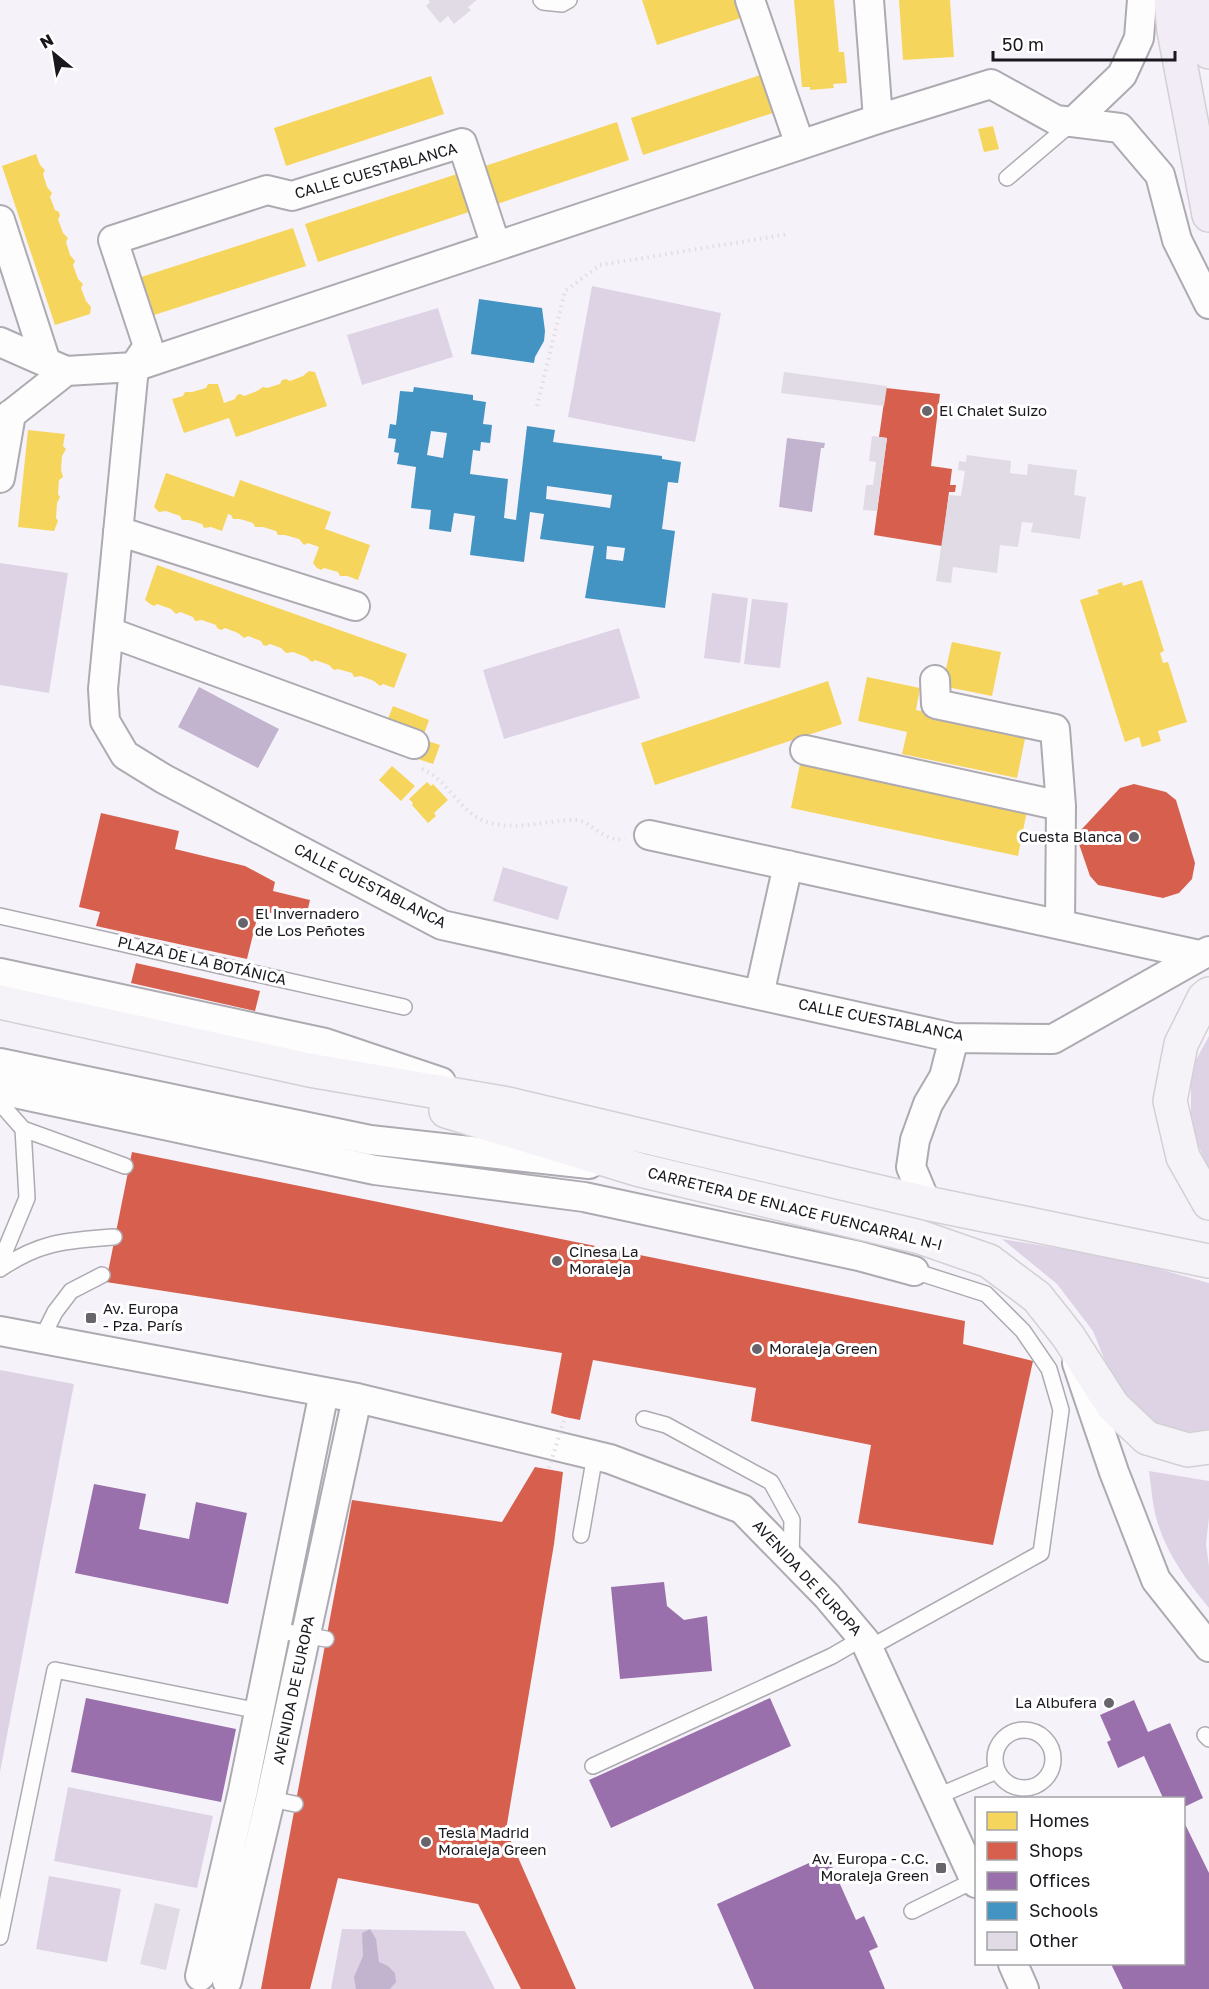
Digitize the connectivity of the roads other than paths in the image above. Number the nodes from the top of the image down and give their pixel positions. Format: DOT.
graph roads {
  1 [pos="541,0"];
  2 [pos="569,0"];
  3 [pos="750,0"];
  4 [pos="869,0"];
  5 [pos="1142,0"];
  6 [pos="1171,0"];
  7 [pos="1200,0"];
  8 [pos="1209,52"];
  9 [pos="878,119"];
  10 [pos="1073,122"];
  11 [pos="800,145"];
  12 [pos="1007,178"];
  13 [pos="1209,215"];
  14 [pos="0,220"];
  15 [pos="496,246"];
  16 [pos="1209,304"];
  17 [pos="0,342"];
  18 [pos="56,367"];
  19 [pos="134,367"];
  20 [pos="6,418"];
  21 [pos="0,478"];
  22 [pos="118,531"];
  23 [pos="355,606"];
  24 [pos="109,632"];
  25 [pos="935,680"];
  26 [pos="414,744"];
  27 [pos="805,750"];
  28 [pos="1060,806"];
  29 [pos="649,835"];
  30 [pos="788,866"];
  31 [pos="0,916"];
  32 [pos="1060,924"];
  33 [pos="1204,953"];
  34 [pos="0,973"];
  35 [pos="1209,994"];
  36 [pos="759,995"];
  37 [pos="0,1002"];
  38 [pos="404,1007"];
  39 [pos="954,1038"];
  40 [pos="0,1063"];
  41 [pos="309,1070"];
  42 [pos="0,1090"];
  43 [pos="0,1103"];
  44 [pos="508,1104"];
  45 [pos="23,1129"];
  46 [pos="125,1166"];
  47 [pos="640,1170"];
  48 [pos="926,1203"];
  49 [pos="1209,1203"];
  50 [pos="114,1237"];
  51 [pos="1206,1262"];
  52 [pos="0,1263"];
  53 [pos="0,1269"];
  54 [pos="914,1271"];
  55 [pos="102,1275"];
  56 [pos="0,1331"];
  57 [pos="1068,1336"];
  58 [pos="42,1338"];
  59 [pos="324,1392"];
  60 [pos="357,1398"];
  61 [pos="644,1419"];
  62 [pos="1209,1447"];
  63 [pos="595,1455"];
  64 [pos="581,1535"];
  65 [pos="791,1558"];
  66 [pos="276,1630"];
  67 [pos="316,1637"];
  68 [pos="866,1643"];
  69 [pos="1209,1647"];
  70 [pos="259,1711"];
  71 [pos="593,1766"];
  72 [pos="998,1771"];
  73 [pos="243,1791"];
  74 [pos="1021,1793"];
  75 [pos="938,1796"];
  76 [pos="283,1802"];
  77 [pos="975,1879"];
  78 [pos="975,1881"];
  79 [pos="912,1911"];
  80 [pos="0,1937"];
  81 [pos="1013,1965"];
  82 [pos="210,1984"];
  83 [pos="1024,1989"];
  1 -- 2 [label="lane"];
  3 -- 11 [label="street"];
  4 -- 9 [label="street"];
  5 -- 10 [label="street"];
  6 -- 13 [label="highway"];
  7 -- 8 [label="highway"];
  9 -- 10 [label="street"];
  9 -- 11 [label="street"];
  10 -- 12 [label="lane"];
  10 -- 16 [label="street"];
  11 -- 15 [label="street"];
  14 -- 18 [label="street"];
  15 -- 19 [label="street"];
  15 -- 19 [label="street, CALLE CUESTABLANCA"];
  17 -- 18 [label="street"];
  18 -- 19 [label="street"];
  18 -- 20 [label="street"];
  19 -- 22 [label="street, CALLE CUESTABLANCA"];
  20 -- 21 [label="street"];
  22 -- 23 [label="street"];
  22 -- 24 [label="street, CALLE CUESTABLANCA"];
  24 -- 26 [label="street"];
  24 -- 36 [label="street, CALLE CUESTABLANCA"];
  25 -- 28 [label="street"];
  27 -- 28 [label="street"];
  28 -- 32 [label="street"];
  29 -- 30 [label="street, CALLE CUESTABLANCA"];
  30 -- 32 [label="street, CALLE CUESTABLANCA"];
  30 -- 36 [label="street"];
  31 -- 38 [label="lane, PLAZA DE LA BOTÁNICA"];
  32 -- 33 [label="street, CALLE CUESTABLANCA"];
  33 -- 39 [label="street, CALLE CUESTABLANCA"];
  34 -- 44 [label="street"];
  35 -- 49 [label="main road"];
  36 -- 39 [label="street, CALLE CUESTABLANCA"];
  37 -- 41 [label="main road, CARRETERA DE ENLACE FUENCARRAL N-I"];
  39 -- 48 [label="street"];
  40 -- 47 [label="street"];
  41 -- 44 [label="main road, CARRETERA DE ENLACE FUENCARRAL N-I"];
  41 -- 47 [label="main road, CARRETERA DE ENLACE FUENCARRAL N-I"];
  42 -- 54 [label="street"];
  43 -- 45 [label="lane"];
  44 -- 48 [label="main road, CARRETERA DE ENLACE FUENCARRAL N-I"];
  45 -- 46 [label="lane"];
  45 -- 52 [label="lane"];
  47 -- 57 [label="main road, CARRETERA DE ENLACE FUENCARRAL N-I"];
  48 -- 51 [label="main road, CARRETERA DE ENLACE FUENCARRAL N-I"];
  50 -- 53 [label="lane"];
  54 -- 68 [label="lane"];
  55 -- 58 [label="lane"];
  56 -- 58 [label="street, AVENIDA DE EUROPA"];
  57 -- 62 [label="main road, CARRETERA DE ENLACE FUENCARRAL N-I"];
  57 -- 69 [label="street"];
  58 -- 59 [label="street, AVENIDA DE EUROPA"];
  59 -- 60 [label="street, AVENIDA DE EUROPA"];
  59 -- 66 [label="street, AVENIDA DE EUROPA"];
  60 -- 63 [label="street, AVENIDA DE EUROPA"];
  60 -- 67 [label="street, AVENIDA DE EUROPA"];
  61 -- 65 [label="lane"];
  63 -- 64 [label="lane"];
  63 -- 65 [label="street, AVENIDA DE EUROPA"];
  65 -- 68 [label="street, AVENIDA DE EUROPA"];
  66 -- 67 [label="lane"];
  66 -- 70 [label="street, AVENIDA DE EUROPA"];
  67 -- 76 [label="street, AVENIDA DE EUROPA"];
  68 -- 71 [label="lane"];
  68 -- 75 [label="street, AVENIDA DE EUROPA"];
  70 -- 73 [label="street, AVENIDA DE EUROPA"];
  70 -- 80 [label="lane"];
  72 -- 74 [label="lane"];
  72 -- 74 [label="lane"];
  72 -- 75 [label="lane"];
  73 -- 76 [label="lane"];
  73 -- 82 [label="street, AVENIDA DE EUROPA"];
  75 -- 77 [label="street, AVENIDA DE EUROPA"];
  76 -- 82 [label="street, AVENIDA DE EUROPA"];
  78 -- 79 [label="lane"];
  81 -- 83 [label="street"];
}
